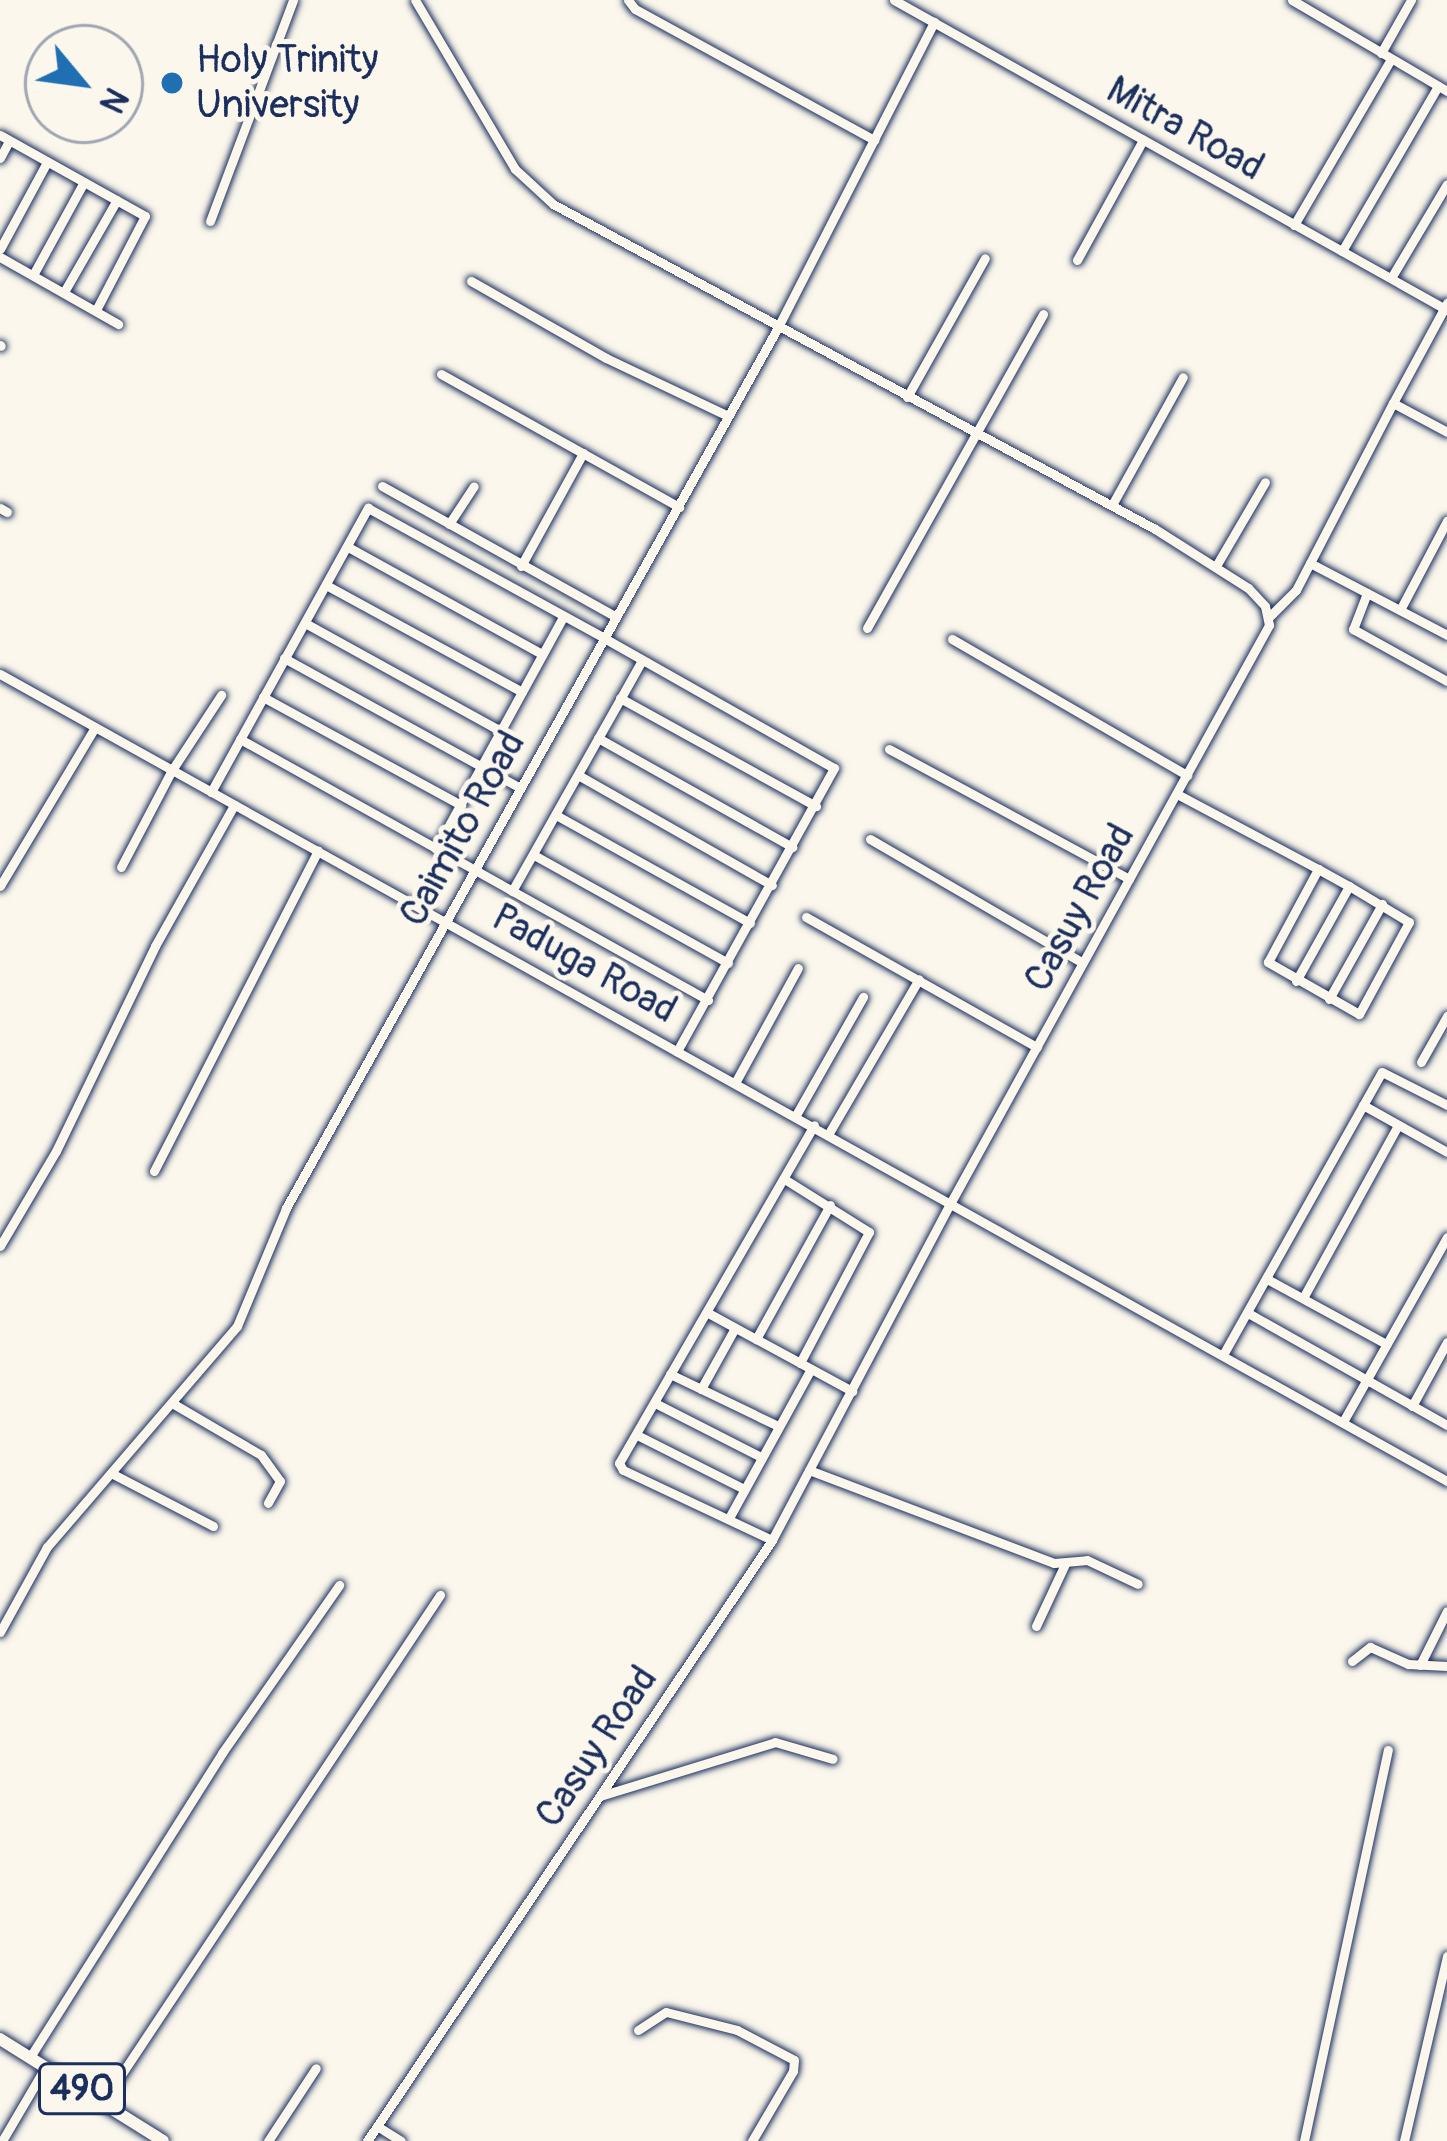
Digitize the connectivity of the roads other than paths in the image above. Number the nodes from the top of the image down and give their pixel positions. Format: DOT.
graph roads {
  1 [pos="293,0"];
  2 [pos="415,0"];
  3 [pos="628,0"];
  4 [pos="894,0"];
  5 [pos="1292,0"];
  6 [pos="1411,0"];
  7 [pos="934,22"];
  8 [pos="1386,56"];
  9 [pos="1444,87"];
  10 [pos="5,138"];
  11 [pos="874,140"];
  12 [pos="1143,140"];
  13 [pos="0,158"];
  14 [pos="47,162"];
  15 [pos="84,182"];
  16 [pos="1447,184"];
  17 [pos="118,200"];
  18 [pos="210,221"];
  19 [pos="1294,225"];
  20 [pos="1342,251"];
  21 [pos="0,253"];
  22 [pos="985,257"];
  23 [pos="1077,260"];
  24 [pos="32,275"];
  25 [pos="1391,278"];
  26 [pos="471,281"];
  27 [pos="64,292"];
  28 [pos="1446,307"];
  29 [pos="96,310"];
  30 [pos="1043,314"];
  31 [pos="118,324"];
  32 [pos="777,329"];
  33 [pos="441,374"];
  34 [pos="1183,376"];
  35 [pos="907,397"];
  36 [pos="1394,403"];
  37 [pos="728,416"];
  38 [pos="1447,432"];
  39 [pos="975,434"];
  40 [pos="583,453"];
  41 [pos="1265,482"];
  42 [pos="474,485"];
  43 [pos="382,486"];
  44 [pos="408,501"];
  45 [pos="1112,505"];
  46 [pos="679,507"];
  47 [pos="389,520"];
  48 [pos="1447,521"];
  49 [pos="449,524"];
  50 [pos="348,547"];
  51 [pos="1310,563"];
  52 [pos="521,566"];
  53 [pos="1216,566"];
  54 [pos="326,585"];
  55 [pos="1367,593"];
  56 [pos="1400,610"];
  57 [pos="563,616"];
  58 [pos="616,617"];
  59 [pos="1269,617"];
  60 [pos="305,623"];
  61 [pos="867,628"];
  62 [pos="1447,635"];
  63 [pos="604,638"];
  64 [pos="952,639"];
  65 [pos="542,654"];
  66 [pos="284,658"];
  67 [pos="642,660"];
  68 [pos="0,674"];
  69 [pos="1447,681"];
  70 [pos="522,692"];
  71 [pos="221,695"];
  72 [pos="263,697"];
  73 [pos="620,698"];
  74 [pos="95,727"];
  75 [pos="502,731"];
  76 [pos="598,738"];
  77 [pos="240,739"];
  78 [pos="889,749"];
  79 [pos="482,768"];
  80 [pos="172,770"];
  81 [pos="578,775"];
  82 [pos="1187,775"];
  83 [pos="520,788"];
  84 [pos="211,792"];
  85 [pos="1177,794"];
  86 [pos="234,805"];
  87 [pos="461,805"];
  88 [pos="816,806"];
  89 [pos="556,815"];
  90 [pos="870,839"];
  91 [pos="792,847"];
  92 [pos="436,849"];
  93 [pos="319,851"];
  94 [pos="534,855"];
  95 [pos="121,867"];
  96 [pos="474,869"];
  97 [pos="1318,869"];
  98 [pos="1129,879"];
  99 [pos="772,885"];
  100 [pos="0,886"];
  101 [pos="1349,886"];
  102 [pos="512,892"];
  103 [pos="1382,904"];
  104 [pos="806,917"];
  105 [pos="446,921"];
  106 [pos="750,923"];
  107 [pos="728,963"];
  108 [pos="1083,963"];
  109 [pos="798,968"];
  110 [pos="919,980"];
  111 [pos="1297,981"];
  112 [pos="863,997"];
  113 [pos="1329,999"];
  114 [pos="708,1000"];
  115 [pos="1447,1016"];
  116 [pos="1037,1047"];
  117 [pos="677,1051"];
  118 [pos="1420,1062"];
  119 [pos="735,1082"];
  120 [pos="1363,1105"];
  121 [pos="1447,1105"];
  122 [pos="796,1115"];
  123 [pos="814,1125"];
  124 [pos="1398,1125"];
  125 [pos="829,1133"];
  126 [pos="1447,1152"];
  127 [pos="154,1172"];
  128 [pos="786,1180"];
  129 [pos="951,1202"];
  130 [pos="830,1205"];
  131 [pos="1447,1237"];
  132 [pos="0,1246"];
  133 [pos="1267,1279"];
  134 [pos="1303,1298"];
  135 [pos="1248,1313"];
  136 [pos="710,1314"];
  137 [pos="735,1328"];
  138 [pos="756,1339"];
  139 [pos="1447,1342"];
  140 [pos="1386,1344"];
  141 [pos="1224,1352"];
  142 [pos="800,1363"];
  143 [pos="811,1369"];
  144 [pos="670,1374"];
  145 [pos="1366,1381"];
  146 [pos="701,1389"];
  147 [pos="852,1391"];
  148 [pos="172,1403"];
  149 [pos="655,1403"];
  150 [pos="1412,1406"];
  151 [pos="1344,1420"];
  152 [pos="1446,1422"];
  153 [pos="778,1426"];
  154 [pos="637,1435"];
  155 [pos="761,1457"];
  156 [pos="809,1470"];
  157 [pos="111,1473"];
  158 [pos="1447,1480"];
  159 [pos="745,1489"];
  160 [pos="268,1503"];
  161 [pos="729,1517"];
  162 [pos="212,1526"];
  163 [pos="772,1540"];
  164 [pos="1065,1564"];
  165 [pos="1138,1584"];
  166 [pos="339,1585"];
  167 [pos="440,1595"];
  168 [pos="1446,1614"];
  169 [pos="1036,1626"];
  170 [pos="0,1632"];
  171 [pos="1352,1661"];
  172 [pos="1420,1665"];
  173 [pos="1447,1666"];
  174 [pos="1388,1750"];
  175 [pos="833,1759"];
  176 [pos="600,1796"];
  177 [pos="1447,1956"];
  178 [pos="638,2030"];
  179 [pos="0,2039"];
  180 [pos="30,2057"];
  181 [pos="46,2066"];
  182 [pos="316,2068"];
  183 [pos="103,2102"];
  184 [pos="377,2126"];
  185 [pos="2,2141"];
  186 [pos="163,2141"];
  187 [pos="268,2141"];
  188 [pos="367,2141"];
  189 [pos="401,2141"];
  190 [pos="752,2141"];
  191 [pos="1304,2141"];
  192 [pos="1404,2141"];
  1 -- 18 [label="street"];
  2 -- 32 [label="street"];
  3 -- 11 [label="street"];
  4 -- 7 [label="street, Mitra Road"];
  5 -- 8 [label="street"];
  6 -- 8 [label="street"];
  7 -- 11 [label="street, Caimito Road"];
  7 -- 12 [label="street, Mitra Road"];
  8 -- 9 [label="street"];
  8 -- 19 [label="street"];
  9 -- 20 [label="street"];
  10 -- 13 [label="street"];
  10 -- 14 [label="street"];
  11 -- 32 [label="street, Caimito Road"];
  12 -- 19 [label="street, Mitra Road"];
  12 -- 23 [label="street"];
  14 -- 15 [label="street"];
  14 -- 21 [label="street"];
  15 -- 17 [label="street"];
  15 -- 24 [label="street"];
  16 -- 25 [label="street"];
  17 -- 27 [label="street"];
  17 -- 29 [label="street"];
  19 -- 20 [label="street, Mitra Road"];
  20 -- 25 [label="street, Mitra Road"];
  21 -- 24 [label="street"];
  22 -- 35 [label="street"];
  24 -- 27 [label="street"];
  25 -- 28 [label="street, Mitra Road"];
  26 -- 37 [label="street"];
  27 -- 29 [label="street"];
  28 -- 36 [label="street, Casuy Road"];
  29 -- 31 [label="street"];
  30 -- 39 [label="street"];
  32 -- 35 [label="street"];
  32 -- 37 [label="street, Caimito Road"];
  33 -- 40 [label="street"];
  34 -- 45 [label="street"];
  35 -- 39 [label="street"];
  36 -- 38 [label="street"];
  36 -- 51 [label="street, Casuy Road"];
  37 -- 46 [label="street, Caimito Road"];
  39 -- 45 [label="street"];
  39 -- 61 [label="street"];
  40 -- 46 [label="street"];
  40 -- 52 [label="street"];
  41 -- 53 [label="street"];
  42 -- 49 [label="street"];
  43 -- 44 [label="street"];
  44 -- 47 [label="street"];
  44 -- 49 [label="street"];
  45 -- 53 [label="street"];
  46 -- 58 [label="street, Caimito Road"];
  47 -- 50 [label="street"];
  47 -- 57 [label="street"];
  48 -- 56 [label="street"];
  49 -- 52 [label="street"];
  50 -- 54 [label="street"];
  50 -- 65 [label="street"];
  51 -- 55 [label="street"];
  51 -- 59 [label="street, Casuy Road"];
  52 -- 58 [label="street"];
  53 -- 59 [label="street"];
  54 -- 60 [label="street"];
  54 -- 70 [label="street"];
  55 -- 56 [label="street"];
  55 -- 69 [label="street"];
  56 -- 62 [label="street"];
  57 -- 63 [label="street"];
  57 -- 65 [label="street"];
  58 -- 63 [label="street, Caimito Road"];
  59 -- 82 [label="street, Casuy Road"];
  60 -- 66 [label="street"];
  60 -- 75 [label="street"];
  63 -- 67 [label="street"];
  63 -- 83 [label="street, Caimito Road"];
  64 -- 82 [label="street"];
  65 -- 70 [label="street"];
  66 -- 72 [label="street"];
  66 -- 79 [label="street"];
  67 -- 73 [label="street"];
  67 -- 88 [label="street"];
  68 -- 74 [label="street, Paduga Road"];
  70 -- 75 [label="street"];
  71 -- 80 [label="street"];
  72 -- 77 [label="street"];
  72 -- 87 [label="street"];
  73 -- 76 [label="street"];
  73 -- 88 [label="street"];
  74 -- 80 [label="street, Paduga Road"];
  74 -- 100 [label="street"];
  75 -- 79 [label="street"];
  76 -- 81 [label="street"];
  76 -- 91 [label="street"];
  77 -- 84 [label="street"];
  77 -- 92 [label="street"];
  78 -- 98 [label="street"];
  79 -- 83 [label="street"];
  79 -- 87 [label="street"];
  80 -- 84 [label="street, Paduga Road"];
  80 -- 95 [label="street"];
  81 -- 89 [label="street"];
  81 -- 99 [label="street"];
  82 -- 85 [label="street, Casuy Road"];
  83 -- 96 [label="street, Caimito Road"];
  84 -- 86 [label="street, Paduga Road"];
  85 -- 97 [label="street"];
  85 -- 98 [label="street, Casuy Road"];
  86 -- 93 [label="street, Paduga Road"];
  86 -- 132 [label="street"];
  87 -- 92 [label="street"];
  88 -- 91 [label="street"];
  89 -- 94 [label="street"];
  89 -- 106 [label="street"];
  90 -- 108 [label="street"];
  91 -- 99 [label="street"];
  92 -- 96 [label="street"];
  93 -- 105 [label="street, Paduga Road"];
  93 -- 127 [label="street"];
  94 -- 102 [label="street"];
  94 -- 107 [label="street"];
  96 -- 102 [label="street"];
  96 -- 105 [label="street, Caimito Road"];
  97 -- 101 [label="street"];
  97 -- 111 [label="street"];
  98 -- 108 [label="street, Casuy Road"];
  99 -- 106 [label="street"];
  101 -- 103 [label="street"];
  101 -- 111 [label="street"];
  102 -- 114 [label="street"];
  103 -- 113 [label="street"];
  103 -- 113 [label="street"];
  104 -- 110 [label="street"];
  105 -- 117 [label="street, Paduga Road"];
  105 -- 148 [label="street, Caimito Road"];
  106 -- 107 [label="street"];
  107 -- 114 [label="street"];
  108 -- 116 [label="street, Casuy Road"];
  109 -- 119 [label="street"];
  110 -- 116 [label="street"];
  110 -- 125 [label="street"];
  111 -- 113 [label="street"];
  112 -- 122 [label="street"];
  114 -- 117 [label="street"];
  115 -- 118 [label="street"];
  116 -- 129 [label="street, Casuy Road"];
  117 -- 119 [label="street, Paduga Road"];
  119 -- 122 [label="street, Paduga Road"];
  120 -- 121 [label="street"];
  120 -- 124 [label="street"];
  120 -- 133 [label="street"];
  122 -- 123 [label="street, Paduga Road"];
  123 -- 125 [label="street, Paduga Road"];
  123 -- 128 [label="street"];
  124 -- 126 [label="street"];
  124 -- 134 [label="street"];
  125 -- 129 [label="street, Paduga Road"];
  128 -- 130 [label="street"];
  128 -- 136 [label="street"];
  129 -- 141 [label="street, Paduga Road"];
  129 -- 147 [label="street, Casuy Road"];
  130 -- 138 [label="street"];
  130 -- 142 [label="street"];
  131 -- 140 [label="street"];
  133 -- 134 [label="street"];
  133 -- 135 [label="street"];
  134 -- 140 [label="street"];
  135 -- 141 [label="street"];
  135 -- 145 [label="street"];
  136 -- 137 [label="street"];
  136 -- 144 [label="street"];
  137 -- 138 [label="street"];
  137 -- 146 [label="street"];
  138 -- 142 [label="street"];
  139 -- 150 [label="street"];
  140 -- 145 [label="street"];
  141 -- 151 [label="street, Paduga Road"];
  142 -- 143 [label="street"];
  143 -- 147 [label="street"];
  143 -- 153 [label="street"];
  144 -- 146 [label="street"];
  144 -- 149 [label="street"];
  145 -- 150 [label="street"];
  145 -- 151 [label="street"];
  146 -- 153 [label="street"];
  147 -- 156 [label="street, Casuy Road"];
  148 -- 157 [label="street, Caimito Road"];
  148 -- 160 [label="street"];
  149 -- 154 [label="street"];
  149 -- 155 [label="street"];
  150 -- 152 [label="street"];
  151 -- 158 [label="street, Paduga Road"];
  153 -- 155 [label="street"];
  154 -- 159 [label="street"];
  154 -- 161 [label="street"];
  155 -- 159 [label="street"];
  156 -- 163 [label="street, Casuy Road"];
  156 -- 164 [label="street"];
  157 -- 162 [label="street"];
  157 -- 170 [label="street, Caimito Road"];
  159 -- 161 [label="street"];
  161 -- 163 [label="street"];
  163 -- 176 [label="street, Casuy Road"];
  164 -- 165 [label="street"];
  164 -- 169 [label="street"];
  166 -- 180 [label="street"];
  167 -- 183 [label="street"];
  168 -- 172 [label="street"];
  171 -- 172 [label="street"];
  172 -- 173 [label="street"];
  174 -- 191 [label="street"];
  175 -- 176 [label="street"];
  176 -- 184 [label="street, Casuy Road"];
  177 -- 192 [label="street"];
  178 -- 190 [label="street"];
  179 -- 180 [label="main road, 490"];
  180 -- 181 [label="main road, 490"];
  181 -- 183 [label="main road, 490"];
  181 -- 185 [label="street"];
  182 -- 187 [label="street"];
  183 -- 186 [label="main road, 490"];
  184 -- 188 [label="street, Casuy Road"];
  184 -- 189 [label="street"];
}
